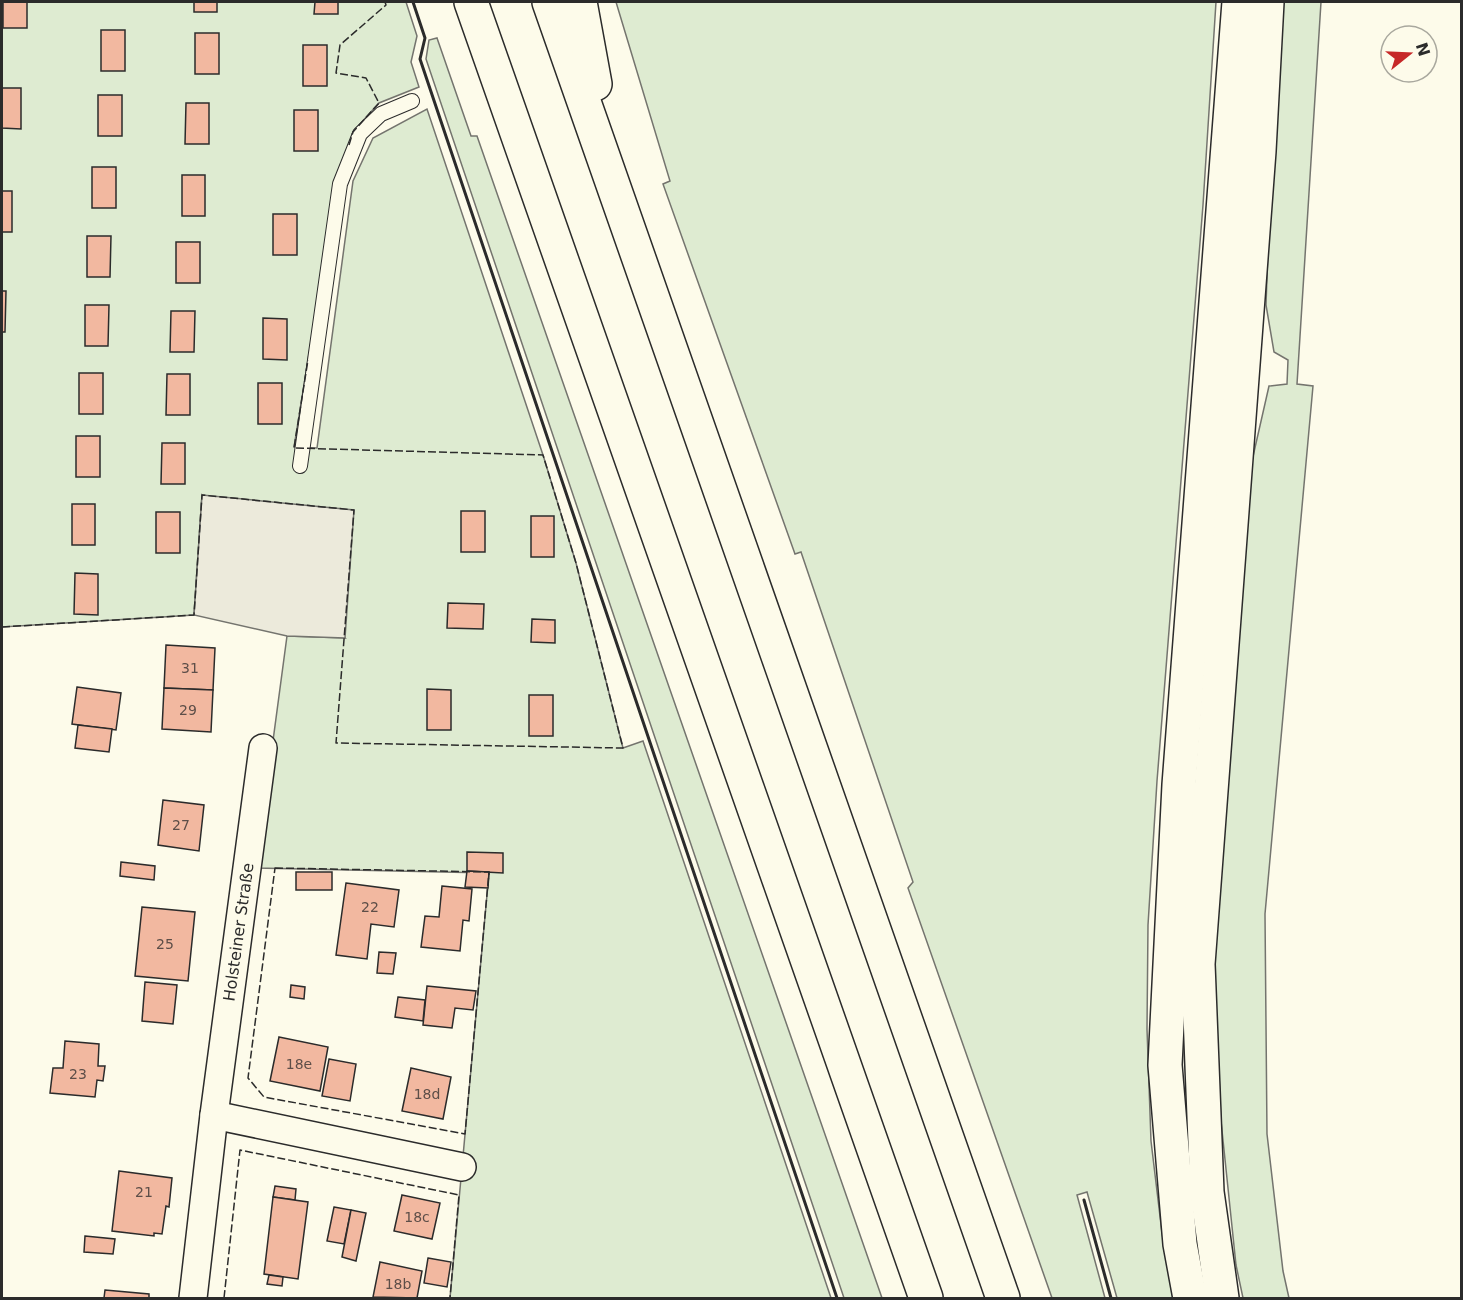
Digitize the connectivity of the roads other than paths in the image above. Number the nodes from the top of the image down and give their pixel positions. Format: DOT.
graph roads {
  1 [pos="471,2"];
  2 [pos="549,2"];
  3 [pos="580,2"];
  4 [pos="1239,2"];
  5 [pos="1267,2"];
  6 [pos="412,100"];
  7 [pos="611,178"];
  8 [pos="300,466"];
  9 [pos="263,748"];
  10 [pos="214,1115"];
  11 [pos="462,1167"];
  12 [pos="193,1299"];
  13 [pos="926,1299"];
  14 [pos="1003,1299"];
  15 [pos="1190,1299"];
  16 [pos="1222,1299"];
  1 -- 13 [label="highway"];
  2 -- 7 [label="highway"];
  3 -- 7 [label="highway"];
  4 -- 15 [label="highway"];
  5 -- 16 [label="highway"];
  6 -- 8 [label="lane"];
  7 -- 14 [label="highway"];
  9 -- 10 [label="street, Holsteiner Straße"];
  10 -- 11 [label="street"];
  10 -- 12 [label="street, Holsteiner Straße"];
}
